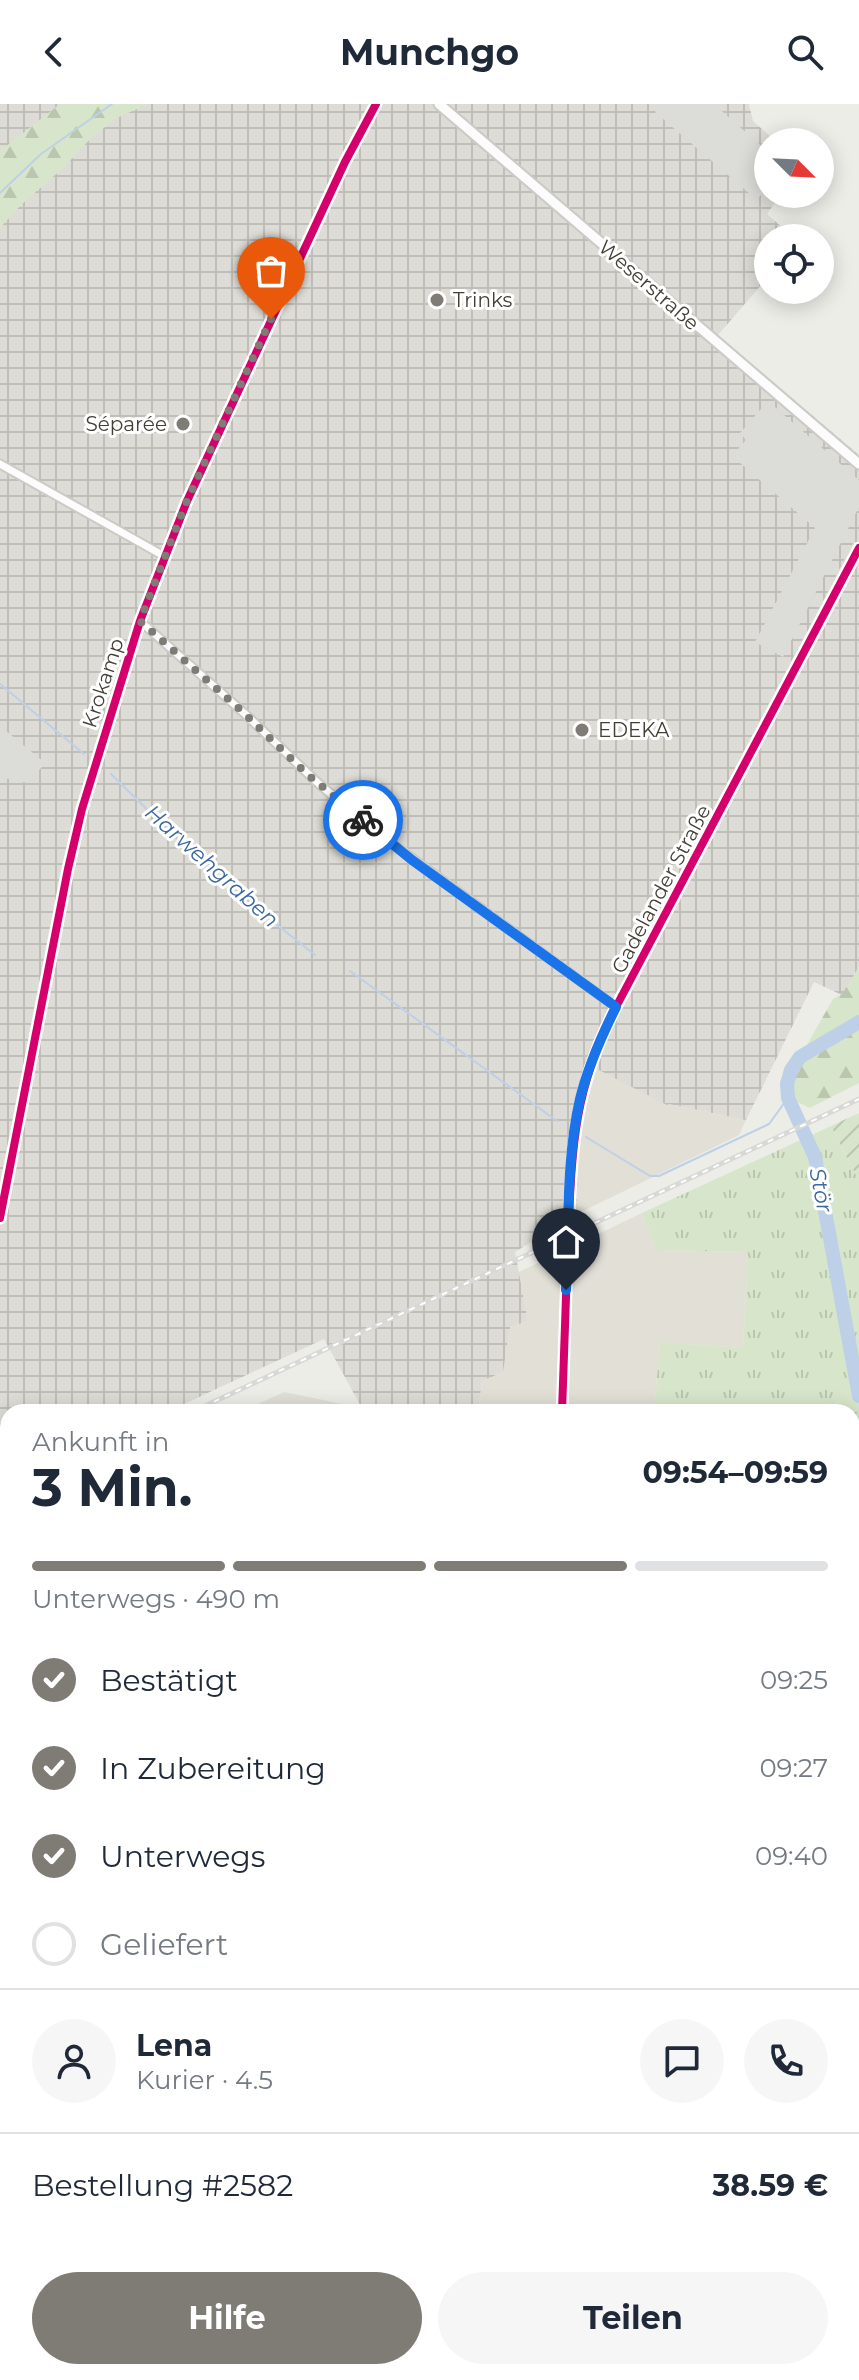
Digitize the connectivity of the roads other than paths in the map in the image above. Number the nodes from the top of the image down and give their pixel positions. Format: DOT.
graph roads {
  1 [pos="376,104"];
  2 [pos="439,104"];
  3 [pos="0,464"];
  4 [pos="859,464"];
  5 [pos="859,548"];
  6 [pos="164,556"];
  7 [pos="140,621"];
  8 [pos="616,1007"];
  9 [pos="0,1218"];
  10 [pos="562,1404"];
  1 -- 6 [label="street, Krokamp"];
  2 -- 4 [label="street, Weserstraße"];
  3 -- 6 [label="street"];
  5 -- 8 [label="street, Gadelander Straße"];
  6 -- 7 [label="street, Krokamp"];
  7 -- 8 [label="street"];
  7 -- 9 [label="street, Krokamp"];
  8 -- 10 [label="street, Gadelander Straße"];
}
